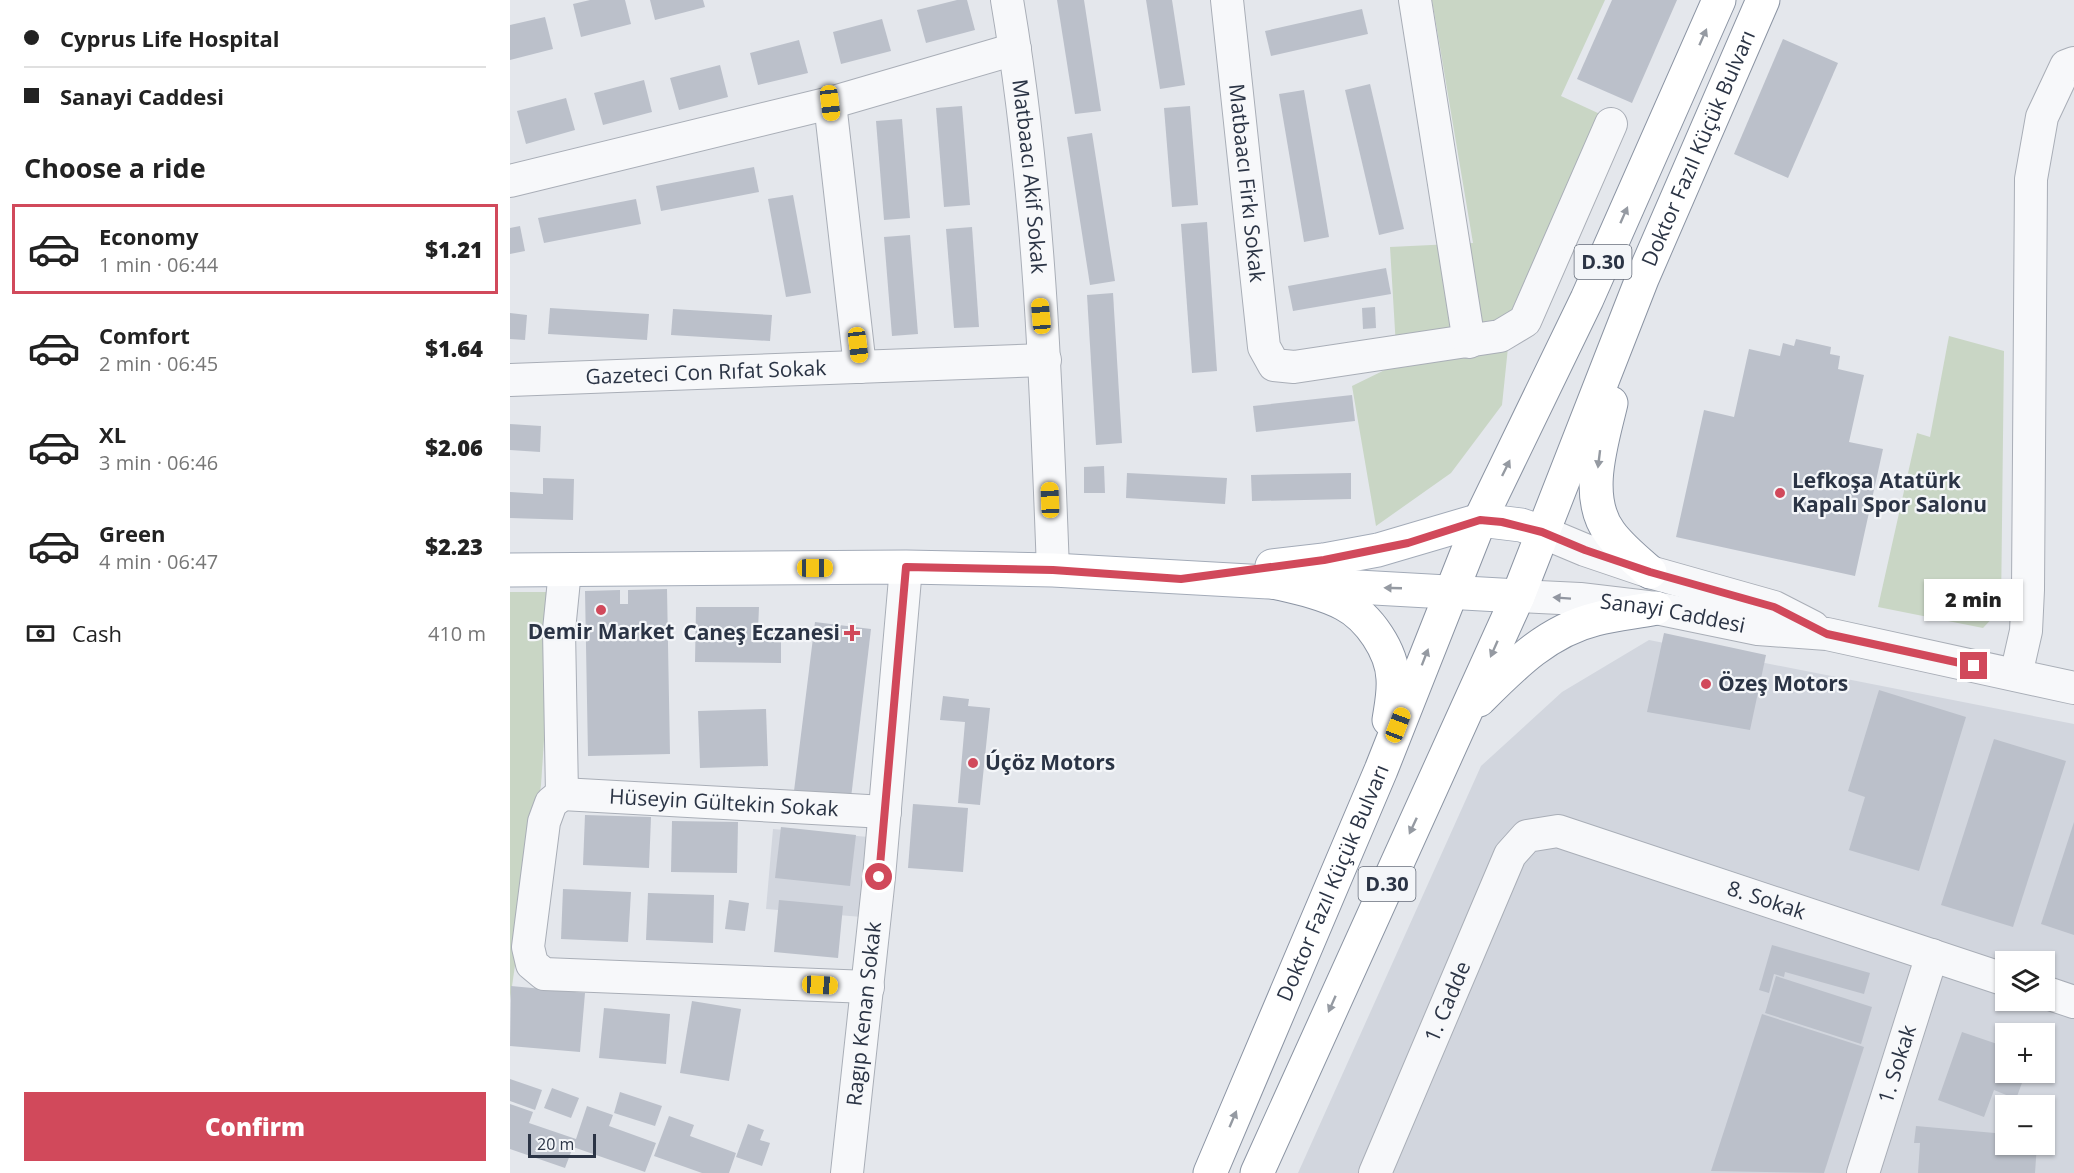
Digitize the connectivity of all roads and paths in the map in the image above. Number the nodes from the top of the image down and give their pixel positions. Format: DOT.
graph roads {
  1 [pos="1006,0"];
  2 [pos="1415,0"];
  3 [pos="1719,0"];
  4 [pos="1763,0"];
  5 [pos="1233,1"];
  6 [pos="1015,49"];
  7 [pos="2074,63"];
  8 [pos="830,103"];
  9 [pos="1611,124"];
  10 [pos="510,181"];
  11 [pos="1642,279"];
  12 [pos="1469,342"];
  13 [pos="1045,360"];
  14 [pos="860,367"];
  15 [pos="510,380"];
  16 [pos="1480,520"];
  17 [pos="1542,532"];
  18 [pos="906,567"];
  19 [pos="510,570"];
  20 [pos="565,570"];
  21 [pos="1053,570"];
  22 [pos="1650,572"];
  23 [pos="1181,579"];
  24 [pos="1269,581"];
  25 [pos="1452,590"];
  26 [pos="1518,596"];
  27 [pos="1656,608"];
  28 [pos="1827,634"];
  29 [pos="2016,675"];
  30 [pos="2074,688"];
  31 [pos="1464,714"];
  32 [pos="1381,770"];
  33 [pos="562,794"];
  34 [pos="885,812"];
  35 [pos="1527,836"];
  36 [pos="1932,955"];
  37 [pos="1995,976"];
  38 [pos="868,987"];
  39 [pos="2055,996"];
  40 [pos="2074,1002"];
  41 [pos="848,1173"];
  42 [pos="1210,1173"];
  43 [pos="1257,1173"];
  44 [pos="1375,1173"];
  45 [pos="1863,1173"];
  1 -- 6 [label="street, Matbaacı Akif Sokak"];
  2 -- 12 [label="street"];
  16 -- 3 [label="main road, Doktor Fazıl Küçük Bulvarı / D.30, one-way"];
  4 -- 11 [label="main road, Doktor Fazıl Küçük Bulvarı / D.30"];
  5 -- 12 [label="street, Matbaacı Firkı Sokak"];
  6 -- 8 [label="street"];
  6 -- 13 [label="street, Matbaacı Akif Sokak"];
  7 -- 29 [label="street"];
  8 -- 10 [label="street"];
  8 -- 14 [label="street"];
  9 -- 12 [label="street"];
  11 -- 17 [label="main road, Doktor Fazıl Küçük Bulvarı / D.30"];
  11 -- 22 [label="main road, one-way"];
  13 -- 14 [label="street, Gazeteci Con Rıfat Sokak"];
  13 -- 21 [label="street, Matbaacı Akif Sokak"];
  14 -- 15 [label="street, Gazeteci Con Rıfat Sokak"];
  16 -- 17 [label="main road"];
  16 -- 23 [label="main road"];
  16 -- 25 [label="main road, Doktor Fazıl Küçük Bulvarı / D.30"];
  17 -- 22 [label="street, Sanayi Caddesi"];
  17 -- 26 [label="main road, D.30"];
  18 -- 20 [label="main road"];
  18 -- 21 [label="main road"];
  18 -- 34 [label="street, Ragıp Kenan Sokak"];
  19 -- 20 [label="main road"];
  20 -- 33 [label="street"];
  21 -- 23 [label="main road"];
  22 -- 28 [label="street, Sanayi Caddesi"];
  23 -- 24 [label="main road"];
  25 -- 24 [label="main road, one-way"];
  24 -- 32 [label="main road"];
  25 -- 26 [label="main road"];
  32 -- 25 [label="main road, Doktor Fazıl Küçük Bulvarı / D.30, one-way"];
  27 -- 26 [label="street, Sanayi Caddesi, one-way"];
  26 -- 31 [label="main road, D.30, one-way"];
  27 -- 28 [label="street, Sanayi Caddesi"];
  27 -- 31 [label="main road"];
  28 -- 29 [label="street, Sanayi Caddesi"];
  29 -- 30 [label="street, Sanayi Caddesi"];
  31 -- 43 [label="main road, D.30, one-way"];
  42 -- 32 [label="main road, Doktor Fazıl Küçük Bulvarı / D.30, one-way"];
  33 -- 34 [label="street, Hüseyin Gültekin Sokak"];
  33 -- 38 [label="street"];
  34 -- 38 [label="street, Ragıp Kenan Sokak"];
  35 -- 36 [label="street, 8. Sokak"];
  35 -- 44 [label="street, 1. Cadde"];
  36 -- 37 [label="street, 8. Sokak"];
  36 -- 45 [label="street, 1. Sokak"];
  38 -- 41 [label="street, Ragıp Kenan Sokak"];
  39 -- 40 [label="street"];
}
